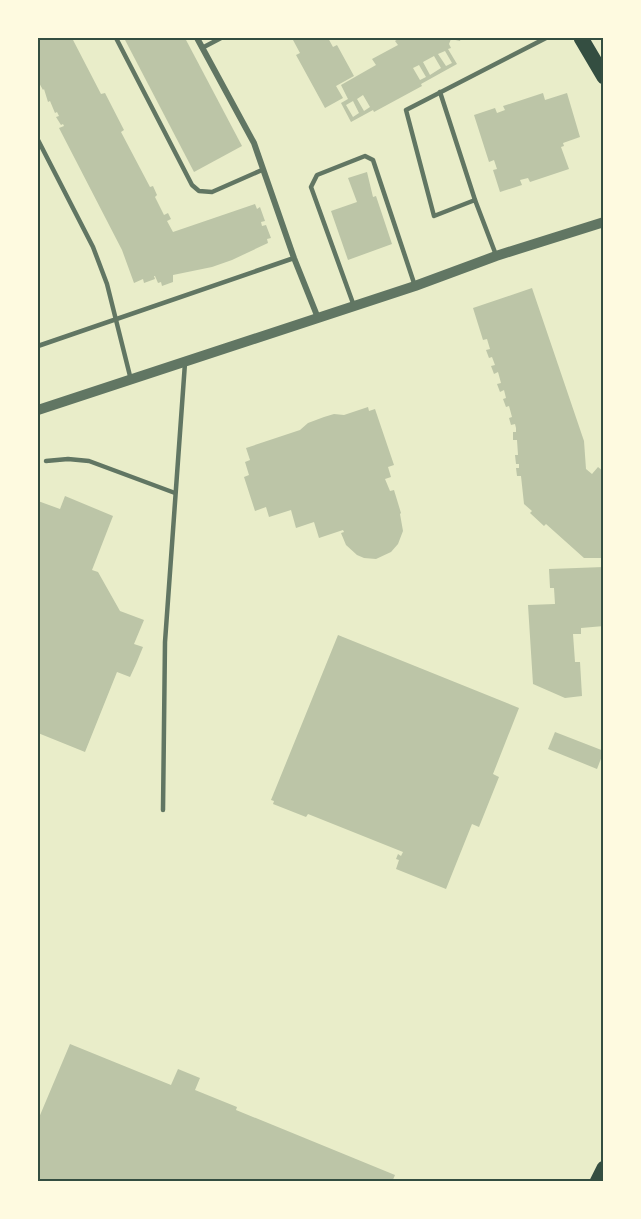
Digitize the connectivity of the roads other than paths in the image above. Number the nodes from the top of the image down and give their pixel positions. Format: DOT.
graph roads {
  1 [pos="116,38"];
  2 [pos="197,38"];
  3 [pos="221,38"];
  4 [pos="546,38"];
  5 [pos="581,38"];
  6 [pos="202,48"];
  7 [pos="603,77"];
  8 [pos="440,92"];
  9 [pos="38,140"];
  10 [pos="262,170"];
  11 [pos="475,200"];
  12 [pos="603,222"];
  13 [pos="496,256"];
  14 [pos="294,258"];
  15 [pos="415,286"];
  16 [pos="354,306"];
  17 [pos="318,318"];
  18 [pos="116,320"];
  19 [pos="38,346"];
  20 [pos="185,362"];
  21 [pos="130,380"];
  22 [pos="38,410"];
  23 [pos="46,461"];
  24 [pos="175,493"];
  25 [pos="163,810"];
  26 [pos="603,1168"];
  27 [pos="597,1182"];
  1 -- 10 [label="lane"];
  2 -- 6 [label="street"];
  3 -- 6 [label="lane"];
  4 -- 8 [label="lane"];
  5 -- 7 [label="main road"];
  6 -- 10 [label="street"];
  8 -- 11 [label="lane"];
  8 -- 11 [label="lane"];
  9 -- 18 [label="lane"];
  10 -- 14 [label="street"];
  11 -- 13 [label="lane"];
  12 -- 13 [label="street"];
  13 -- 15 [label="street"];
  14 -- 17 [label="street"];
  14 -- 18 [label="lane"];
  15 -- 16 [label="street"];
  15 -- 16 [label="lane"];
  16 -- 17 [label="street"];
  17 -- 20 [label="street"];
  18 -- 19 [label="lane"];
  18 -- 21 [label="lane"];
  20 -- 21 [label="street"];
  20 -- 24 [label="lane"];
  21 -- 22 [label="street"];
  23 -- 24 [label="lane"];
  24 -- 25 [label="lane"];
  26 -- 27 [label="main road"];
}
